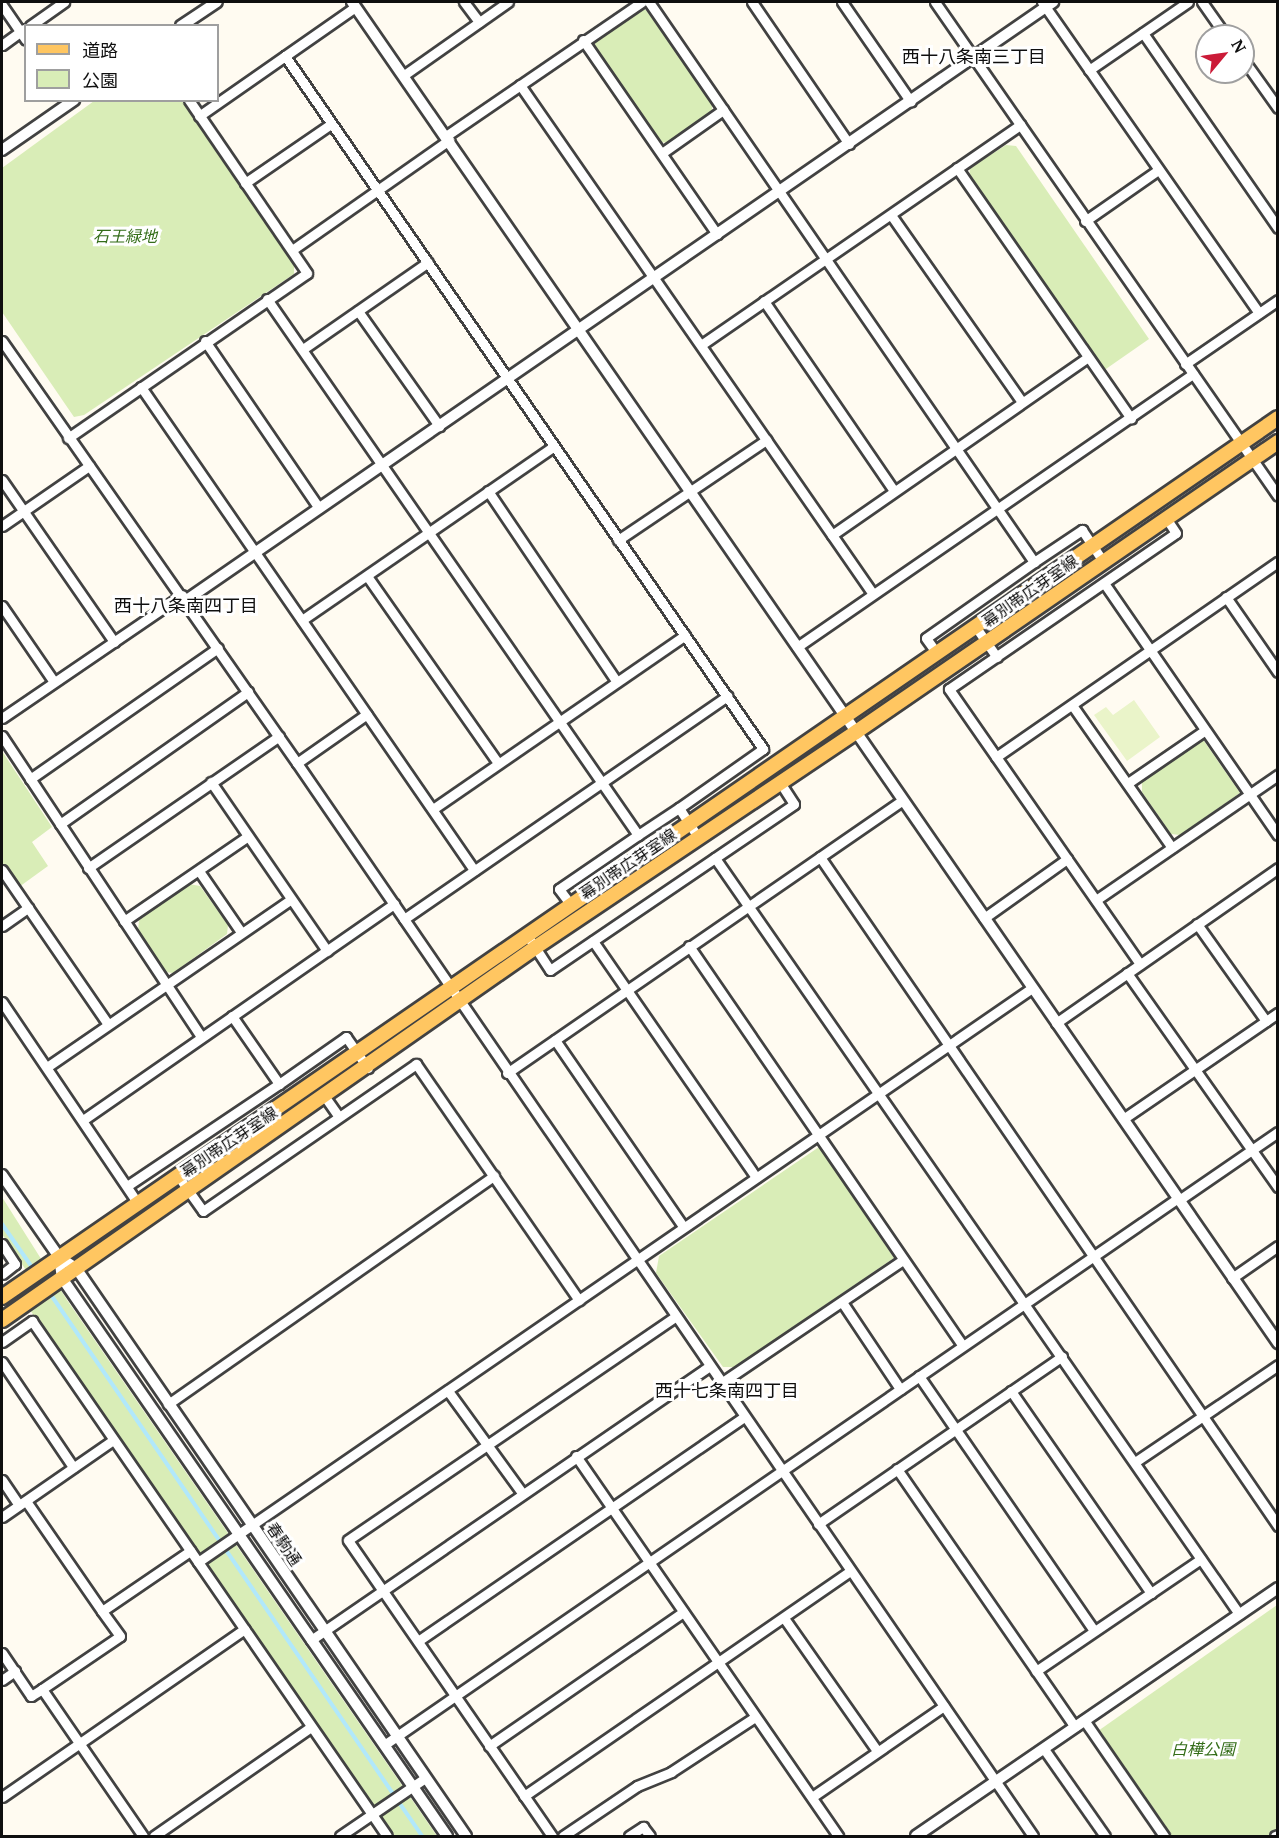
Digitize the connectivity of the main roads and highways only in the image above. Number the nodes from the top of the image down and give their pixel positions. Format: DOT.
graph roads {
  1 [pos="1278,418"];
  2 [pos="1278,442"];
  3 [pos="532,941"];
  4 [pos="2,1297"];
  5 [pos="2,1320"];
  1 -- 3 [label="main road, 幕別帯広芽室線"];
  2 -- 3 [label="main road, 幕別帯広芽室線"];
  3 -- 4 [label="main road, 幕別帯広芽室線"];
  3 -- 5 [label="main road, 幕別帯広芽室線"];
}
